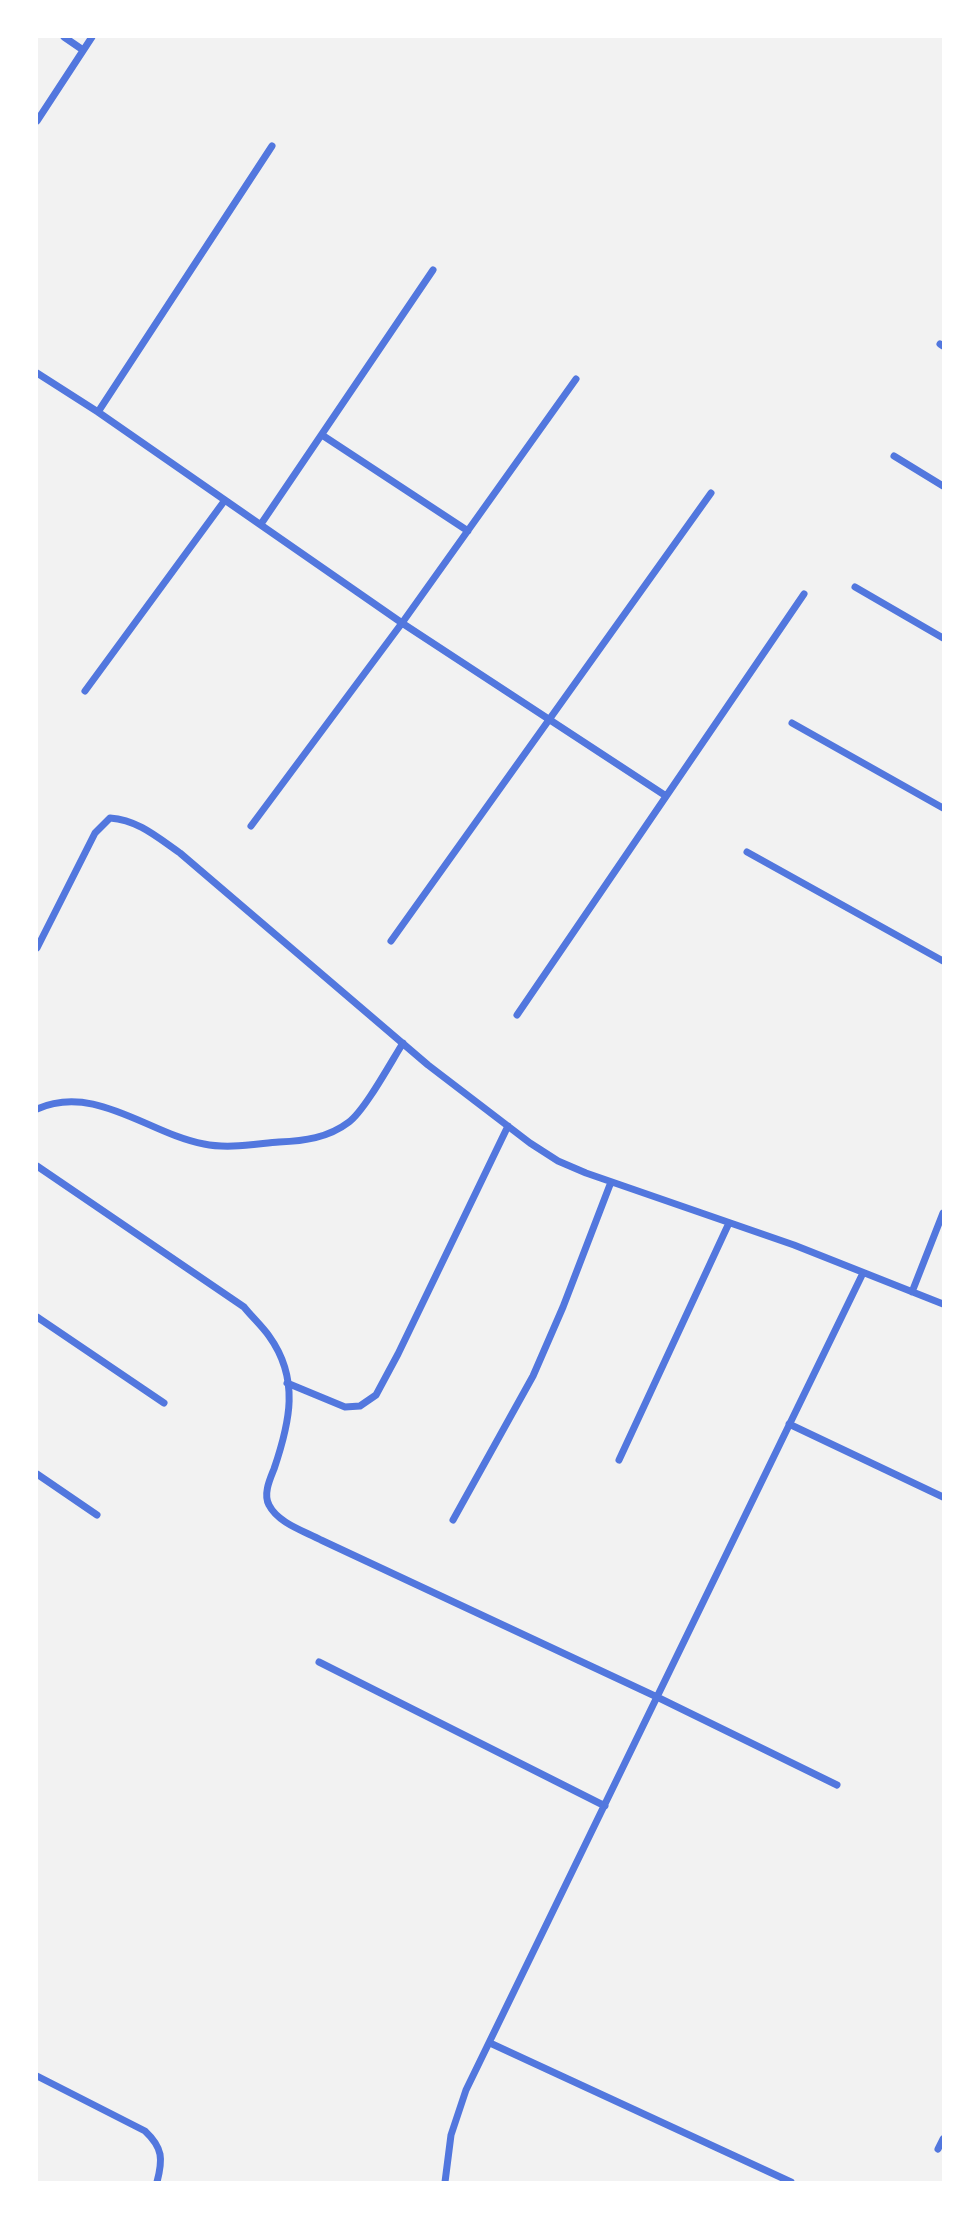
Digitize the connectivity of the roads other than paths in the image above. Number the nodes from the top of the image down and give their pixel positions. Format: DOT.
graph roads {
  1 [pos="64,37"];
  2 [pos="92,37"];
  3 [pos="83,50"];
  4 [pos="37,121"];
  5 [pos="272,146"];
  6 [pos="433,270"];
  7 [pos="37,373"];
  8 [pos="576,379"];
  9 [pos="98,412"];
  10 [pos="322,435"];
  11 [pos="894,456"];
  12 [pos="943,486"];
  13 [pos="711,494"];
  14 [pos="225,500"];
  15 [pos="261,524"];
  16 [pos="468,531"];
  17 [pos="855,587"];
  18 [pos="804,594"];
  19 [pos="402,623"];
  20 [pos="943,638"];
  21 [pos="85,691"];
  22 [pos="548,720"];
  23 [pos="792,723"];
  24 [pos="666,796"];
  25 [pos="943,808"];
  26 [pos="251,826"];
  27 [pos="747,852"];
  28 [pos="391,941"];
  29 [pos="37,948"];
  30 [pos="943,961"];
  31 [pos="517,1015"];
  32 [pos="403,1043"];
  33 [pos="37,1109"];
  34 [pos="508,1126"];
  35 [pos="37,1166"];
  36 [pos="611,1182"];
  37 [pos="943,1213"];
  38 [pos="729,1223"];
  39 [pos="863,1273"];
  40 [pos="912,1292"];
  41 [pos="943,1304"];
  42 [pos="37,1317"];
  43 [pos="288,1383"];
  44 [pos="164,1403"];
  45 [pos="789,1424"];
  46 [pos="619,1460"];
  47 [pos="37,1474"];
  48 [pos="943,1497"];
  49 [pos="97,1515"];
  50 [pos="453,1520"];
  51 [pos="319,1662"];
  52 [pos="657,1697"];
  53 [pos="837,1785"];
  54 [pos="605,1806"];
  55 [pos="490,2043"];
  56 [pos="37,2076"];
  57 [pos="943,2139"];
  58 [pos="938,2149"];
  59 [pos="157,2182"];
  60 [pos="445,2182"];
  61 [pos="791,2182"];
  1 -- 3 [label="street"];
  2 -- 3 [label="street"];
  3 -- 4 [label="street"];
  5 -- 9 [label="street"];
  6 -- 10 [label="street"];
  7 -- 9 [label="street"];
  8 -- 16 [label="street"];
  9 -- 14 [label="street"];
  10 -- 15 [label="street"];
  10 -- 16 [label="street"];
  11 -- 12 [label="street"];
  13 -- 22 [label="street"];
  14 -- 15 [label="street"];
  14 -- 21 [label="street"];
  15 -- 19 [label="street"];
  16 -- 19 [label="street"];
  17 -- 20 [label="street"];
  18 -- 24 [label="street"];
  19 -- 22 [label="street"];
  19 -- 26 [label="street"];
  22 -- 24 [label="street"];
  22 -- 28 [label="street"];
  23 -- 25 [label="street"];
  24 -- 31 [label="street"];
  27 -- 30 [label="street"];
  29 -- 32 [label="street"];
  32 -- 33 [label="street"];
  32 -- 34 [label="street"];
  34 -- 36 [label="street"];
  34 -- 43 [label="street"];
  35 -- 43 [label="street"];
  36 -- 38 [label="street"];
  36 -- 50 [label="street"];
  37 -- 40 [label="street"];
  38 -- 39 [label="street"];
  38 -- 46 [label="street"];
  39 -- 40 [label="street"];
  39 -- 45 [label="street"];
  40 -- 41 [label="street"];
  42 -- 44 [label="street"];
  43 -- 52 [label="street"];
  45 -- 48 [label="street"];
  45 -- 52 [label="street"];
  47 -- 49 [label="street"];
  51 -- 54 [label="street"];
  52 -- 53 [label="street"];
  52 -- 54 [label="street"];
  54 -- 55 [label="street"];
  55 -- 60 [label="street"];
  55 -- 61 [label="street"];
  56 -- 59 [label="street"];
  57 -- 58 [label="street"];
}
